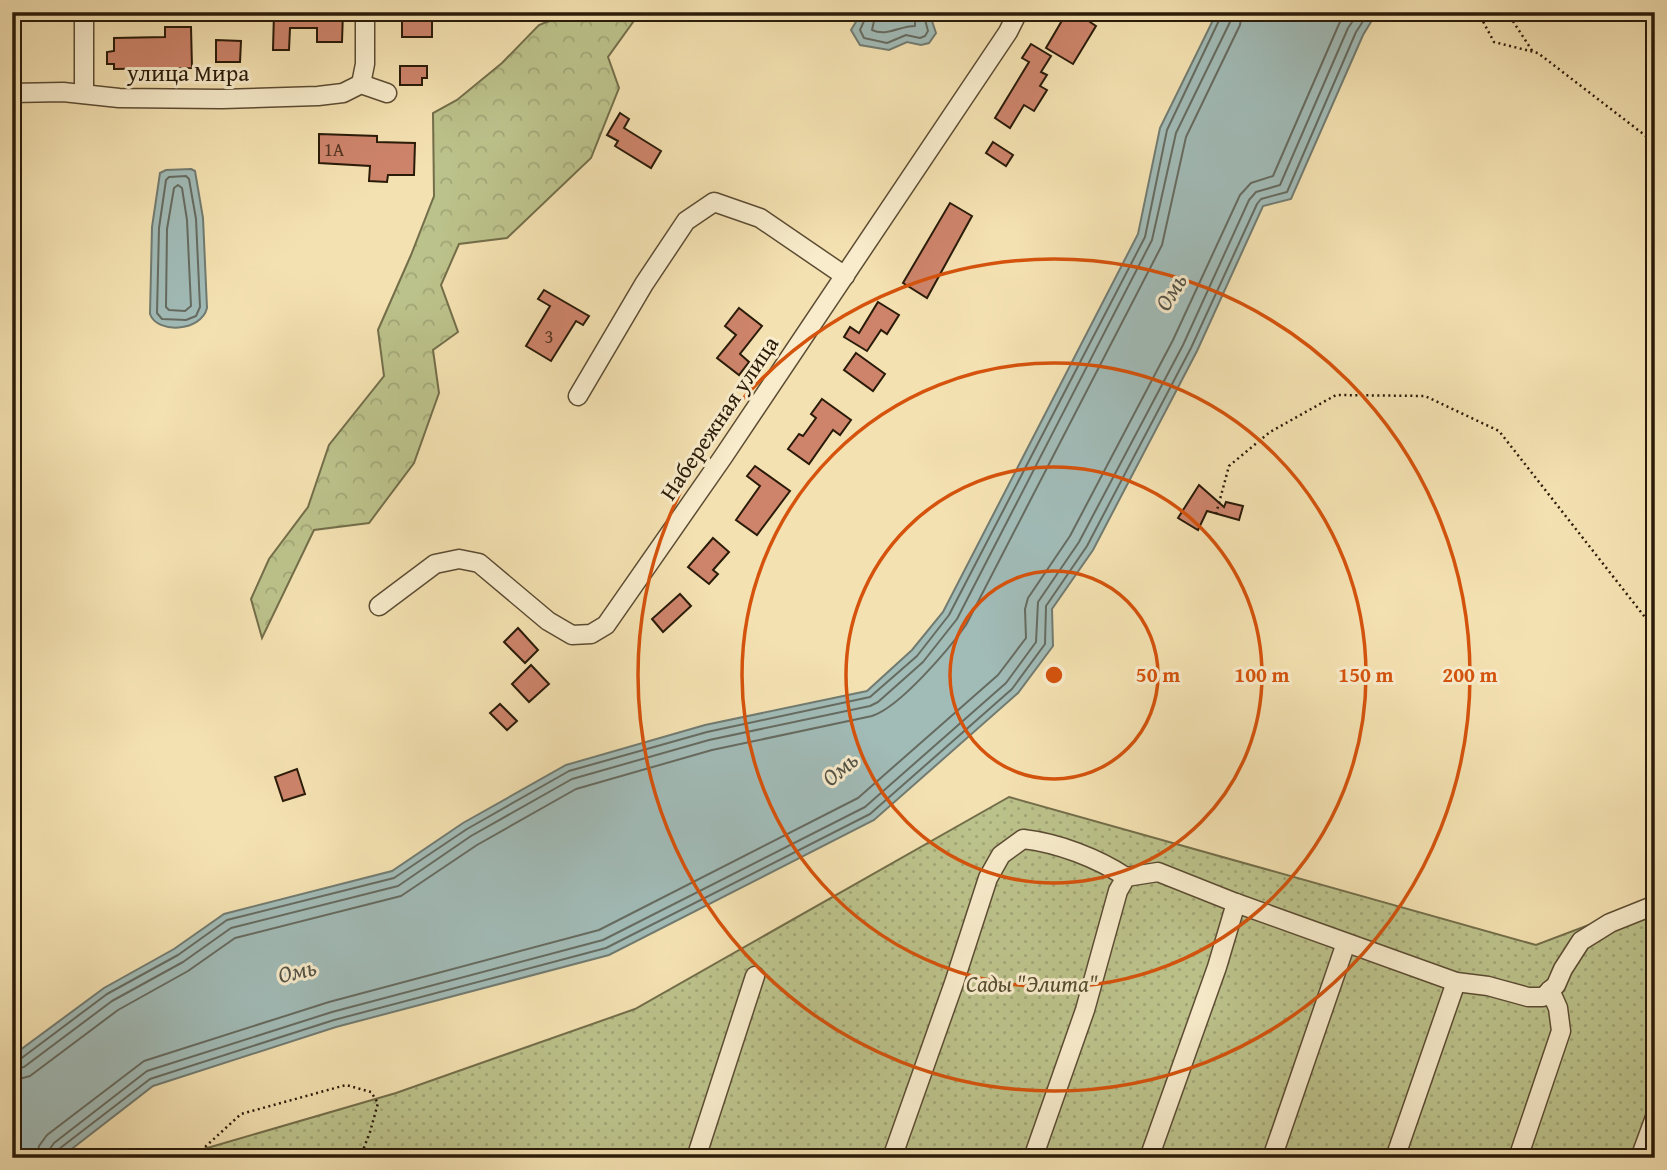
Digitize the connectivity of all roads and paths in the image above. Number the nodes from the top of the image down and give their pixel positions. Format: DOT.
graph roads {
  1 [pos="84,12"];
  2 [pos="365,12"];
  3 [pos="1018,12"];
  4 [pos="1478,12"];
  5 [pos="1507,12"];
  6 [pos="1533,52"];
  7 [pos="361,84"];
  8 [pos="12,93"];
  9 [pos="387,93"];
  10 [pos="84,94"];
  11 [pos="1655,143"];
  12 [pos="845,276"];
  13 [pos="578,396"];
  14 [pos="1216,514"];
  15 [pos="379,606"];
  16 [pos="1655,630"];
  17 [pos="1126,877"];
  18 [pos="1236,903"];
  19 [pos="1655,905"];
  20 [pos="1346,943"];
  21 [pos="755,976"];
  22 [pos="1456,982"];
  23 [pos="1550,990"];
  24 [pos="1655,1117"];
  25 [pos="193,1158"];
  26 [pos="360,1158"];
  27 [pos="696,1158"];
  28 [pos="892,1158"];
  29 [pos="1032,1158"];
  30 [pos="1149,1158"];
  31 [pos="1272,1158"];
  32 [pos="1395,1158"];
  33 [pos="1518,1158"];
  34 [pos="1640,1158"];
  1 -- 10 [label="street"];
  2 -- 7 [label="street"];
  3 -- 12 [label="street, Набережная улица"];
  4 -- 6 [label="path"];
  5 -- 6 [label="path"];
  6 -- 11 [label="path"];
  7 -- 9 [label="street"];
  7 -- 10 [label="street, улица Мира"];
  8 -- 10 [label="street, улица Мира"];
  12 -- 13 [label="street"];
  12 -- 15 [label="street, Набережная улица"];
  14 -- 16 [label="path"];
  17 -- 18 [label="street"];
  17 -- 28 [label="street"];
  17 -- 29 [label="street"];
  18 -- 20 [label="street"];
  18 -- 30 [label="street"];
  19 -- 23 [label="street"];
  20 -- 22 [label="street"];
  20 -- 31 [label="street"];
  21 -- 27 [label="street"];
  22 -- 23 [label="street"];
  22 -- 32 [label="street"];
  23 -- 33 [label="street"];
  24 -- 34 [label="street"];
  25 -- 26 [label="path"];
}
